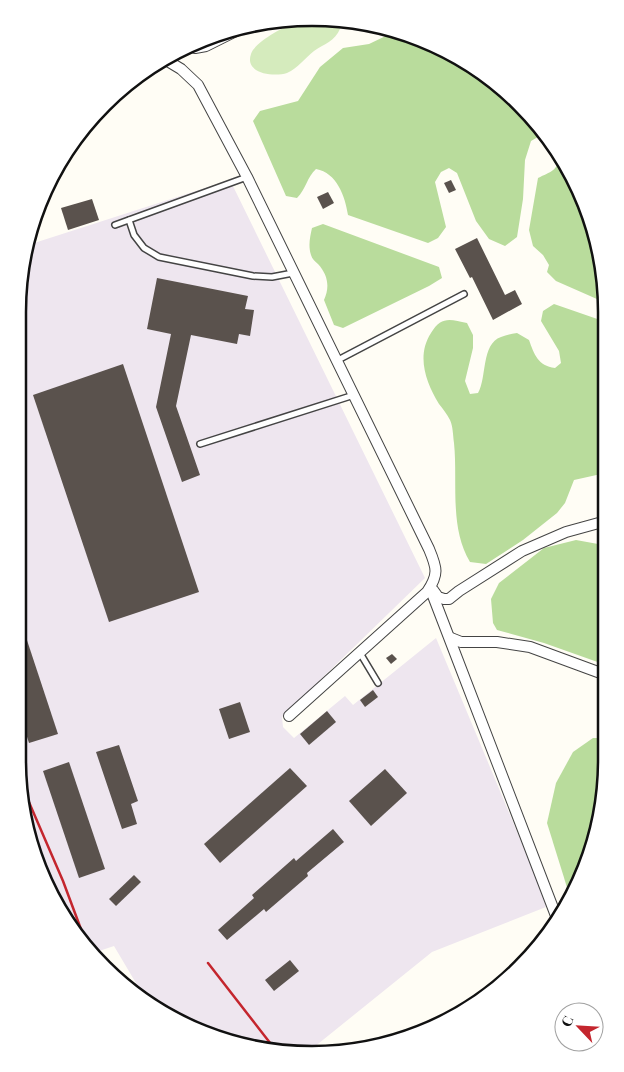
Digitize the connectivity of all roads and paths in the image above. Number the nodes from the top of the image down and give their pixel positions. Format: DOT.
graph roads {
  1 [pos="172,64"];
  2 [pos="247,177"];
  3 [pos="129,220"];
  4 [pos="115,225"];
  5 [pos="293,273"];
  6 [pos="464,294"];
  7 [pos="338,360"];
  8 [pos="354,394"];
  9 [pos="200,444"];
  10 [pos="598,523"];
  11 [pos="430,588"];
  12 [pos="451,638"];
  13 [pos="360,652"];
  14 [pos="598,672"];
  15 [pos="378,683"];
  16 [pos="289,716"];
  17 [pos="554,911"];
  1 -- 2 [label="street"];
  2 -- 3 [label="lane"];
  2 -- 5 [label="street"];
  3 -- 4 [label="lane"];
  3 -- 5 [label="lane"];
  5 -- 7 [label="street"];
  6 -- 7 [label="lane"];
  7 -- 8 [label="street"];
  8 -- 9 [label="lane"];
  8 -- 11 [label="street"];
  10 -- 11 [label="street"];
  11 -- 12 [label="street"];
  11 -- 13 [label="street"];
  12 -- 14 [label="street"];
  12 -- 17 [label="street"];
  13 -- 15 [label="lane"];
  13 -- 16 [label="street"];
}
